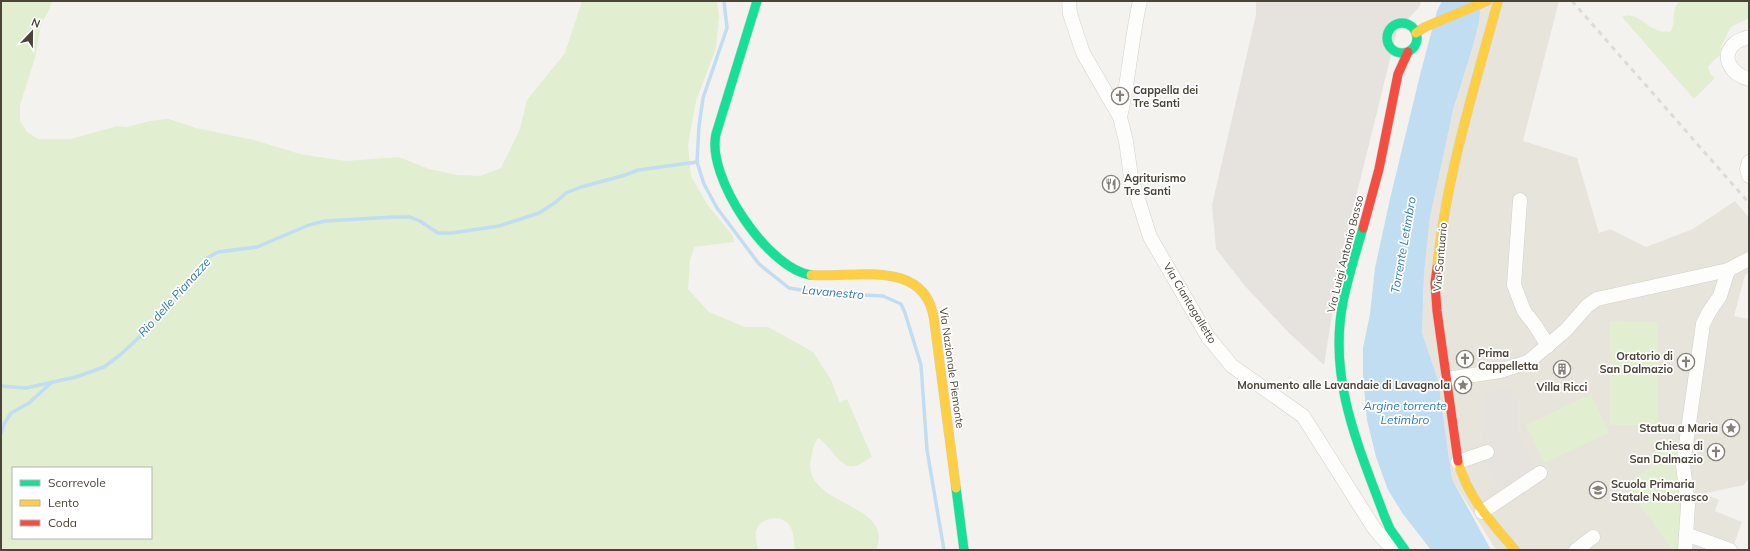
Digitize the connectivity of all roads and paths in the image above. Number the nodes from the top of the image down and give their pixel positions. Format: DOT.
graph roads {
  1 [pos="757,1"];
  2 [pos="1069,1"];
  3 [pos="1140,1"];
  4 [pos="1498,1"];
  5 [pos="1486,2"];
  6 [pos="1416,33"];
  7 [pos="1749,37"];
  8 [pos="1392,50"];
  9 [pos="1408,52"];
  10 [pos="1398,74"];
  11 [pos="1749,78"];
  12 [pos="1120,117"];
  13 [pos="1749,162"];
  14 [pos="1749,176"];
  15 [pos="1520,200"];
  16 [pos="1749,259"];
  17 [pos="1728,270"];
  18 [pos="1548,346"];
  19 [pos="1447,379"];
  20 [pos="1487,452"];
  21 [pos="1458,462"];
  22 [pos="1540,473"];
  23 [pos="1482,512"];
  24 [pos="1686,534"];
  25 [pos="1593,537"];
  26 [pos="964,550"];
  27 [pos="1399,550"];
  28 [pos="1405,550"];
  29 [pos="1515,550"];
  30 [pos="1576,550"];
  31 [pos="1685,550"];
  32 [pos="1730,550"];
  1 -- 26 [label="main road, Via Nazionale Piemonte"];
  2 -- 12 [label="street, Via Ciantagalletto"];
  3 -- 12 [label="street"];
  4 -- 19 [label="main road, Via Santuario"];
  5 -- 6 [label="main road"];
  6 -- 8 [label="main road, Via Luigi Antonio Basso"];
  6 -- 9 [label="main road, Via Luigi Antonio Basso"];
  7 -- 11 [label="street"];
  8 -- 9 [label="main road"];
  8 -- 10 [label="main road, Via Luigi Antonio Basso"];
  9 -- 10 [label="main road, Via Luigi Antonio Basso"];
  10 -- 28 [label="main road, Via Luigi Antonio Basso"];
  12 -- 27 [label="street, Via Ciantagalletto"];
  13 -- 14 [label="street"];
  15 -- 18 [label="street"];
  16 -- 17 [label="street"];
  17 -- 18 [label="street"];
  17 -- 24 [label="street"];
  18 -- 19 [label="street"];
  19 -- 21 [label="main road, Via Santuario"];
  20 -- 21 [label="street"];
  21 -- 23 [label="main road, Via Santuario"];
  22 -- 23 [label="street"];
  23 -- 29 [label="main road, Via Santuario"];
  24 -- 31 [label="street"];
  24 -- 32 [label="street"];
  25 -- 30 [label="street"];
}
